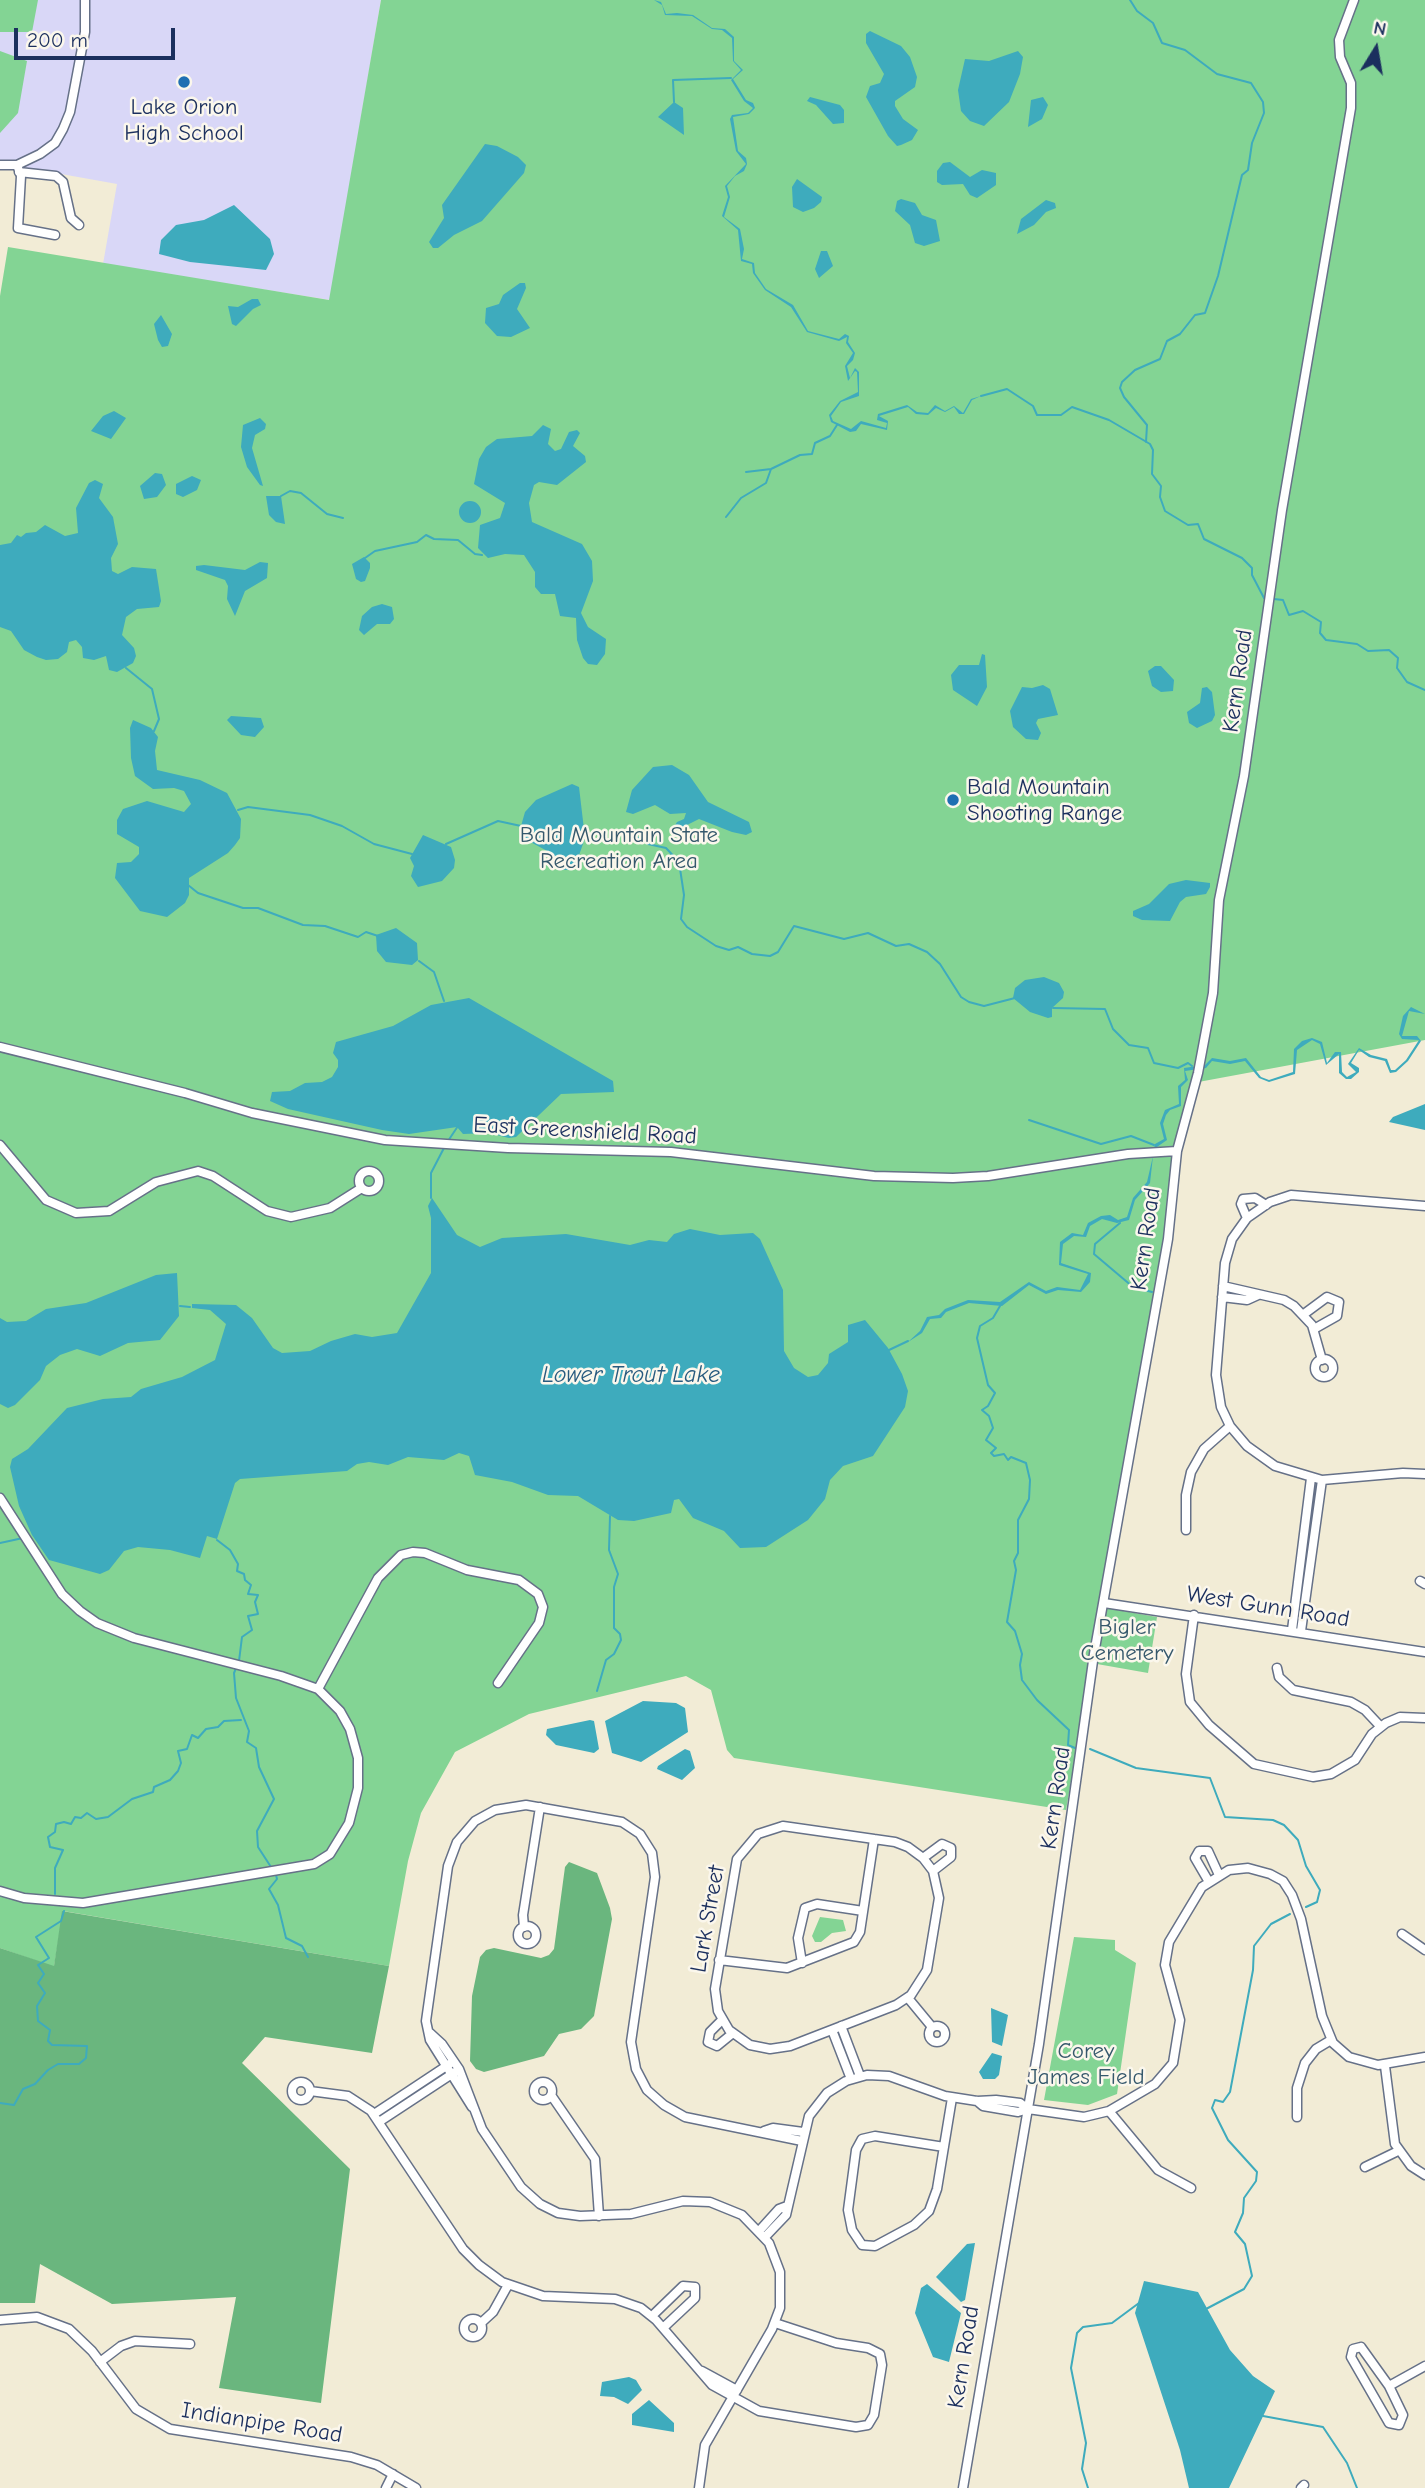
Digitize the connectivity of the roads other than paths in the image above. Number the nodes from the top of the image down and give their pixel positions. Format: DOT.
graph roads {
  1 [pos="85,0"];
  2 [pos="1354,0"];
  3 [pos="0,165"];
  4 [pos="18,168"];
  5 [pos="79,225"];
  6 [pos="55,235"];
  7 [pos="0,1047"];
  8 [pos="0,1145"];
  9 [pos="1177,1151"];
  10 [pos="360,1189"];
  11 [pos="1266,1205"];
  12 [pos="1425,1206"];
  13 [pos="1247,1218"];
  14 [pos="1223,1286"];
  15 [pos="1258,1295"];
  16 [pos="1222,1297"];
  17 [pos="1304,1314"];
  18 [pos="1314,1329"];
  19 [pos="1322,1360"];
  20 [pos="1230,1426"];
  21 [pos="1425,1474"];
  22 [pos="1311,1478"];
  23 [pos="1322,1480"];
  24 [pos="0,1498"];
  25 [pos="1186,1530"];
  26 [pos="1302,1550"];
  27 [pos="1312,1551"];
  28 [pos="1104,1603"];
  29 [pos="1194,1615"];
  30 [pos="1296,1631"];
  31 [pos="1425,1652"];
  32 [pos="1277,1668"];
  33 [pos="498,1683"];
  34 [pos="318,1689"];
  35 [pos="1425,1718"];
  36 [pos="1380,1726"];
  37 [pos="540,1807"];
  38 [pos="874,1839"];
  39 [pos="923,1858"];
  40 [pos="933,1871"];
  41 [pos="1219,1875"];
  42 [pos="1209,1882"];
  43 [pos="0,1891"];
  44 [pos="863,1911"];
  45 [pos="524,1927"];
  46 [pos="1402,1934"];
  47 [pos="1425,1950"];
  48 [pos="719,1960"];
  49 [pos="802,1963"];
  50 [pos="908,1998"];
  51 [pos="722,2020"];
  52 [pos="932,2027"];
  53 [pos="836,2028"];
  54 [pos="733,2034"];
  55 [pos="1331,2040"];
  56 [pos="1425,2057"];
  57 [pos="1385,2066"];
  58 [pos="453,2068"];
  59 [pos="856,2078"];
  60 [pos="310,2091"];
  61 [pos="551,2095"];
  62 [pos="952,2098"];
  63 [pos="1028,2109"];
  64 [pos="1109,2111"];
  65 [pos="1297,2117"];
  66 [pos="376,2118"];
  67 [pos="803,2137"];
  68 [pos="944,2147"];
  69 [pos="1398,2151"];
  70 [pos="1365,2167"];
  71 [pos="1425,2175"];
  72 [pos="1191,2188"];
  73 [pos="599,2216"];
  74 [pos="762,2234"];
  75 [pos="508,2285"];
  76 [pos="652,2316"];
  77 [pos="0,2320"];
  78 [pos="481,2323"];
  79 [pos="775,2323"];
  80 [pos="663,2328"];
  81 [pos="190,2344"];
  82 [pos="100,2362"];
  83 [pos="1425,2366"];
  84 [pos="1389,2386"];
  85 [pos="735,2393"];
  86 [pos="393,2474"];
  87 [pos="386,2488"];
  88 [pos="416,2488"];
  89 [pos="699,2488"];
  90 [pos="963,2488"];
  1 -- 4 [label="street"];
  2 -- 9 [label="street, Kern Road"];
  3 -- 4 [label="street"];
  4 -- 5 [label="street"];
  4 -- 6 [label="street"];
  7 -- 9 [label="street, East Greenshield Road"];
  8 -- 10 [label="street"];
  9 -- 28 [label="street, Kern Road"];
  11 -- 12 [label="street"];
  11 -- 13 [label="street"];
  11 -- 13 [label="street"];
  13 -- 14 [label="street"];
  14 -- 15 [label="street"];
  14 -- 16 [label="street"];
  15 -- 16 [label="street"];
  15 -- 17 [label="street"];
  16 -- 20 [label="street"];
  17 -- 18 [label="street"];
  17 -- 18 [label="street"];
  18 -- 19 [label="street"];
  20 -- 22 [label="street"];
  20 -- 25 [label="street"];
  21 -- 23 [label="street"];
  22 -- 23 [label="street"];
  22 -- 26 [label="street"];
  23 -- 27 [label="street"];
  24 -- 34 [label="street"];
  26 -- 27 [label="street"];
  26 -- 30 [label="street"];
  27 -- 30 [label="street"];
  28 -- 29 [label="street, West Gunn Road"];
  28 -- 63 [label="street, Kern Road"];
  29 -- 30 [label="street, West Gunn Road"];
  29 -- 36 [label="street"];
  30 -- 31 [label="street, West Gunn Road"];
  32 -- 36 [label="street"];
  33 -- 34 [label="street"];
  34 -- 43 [label="street"];
  35 -- 36 [label="street"];
  37 -- 45 [label="street"];
  37 -- 58 [label="street"];
  37 -- 67 [label="street"];
  38 -- 39 [label="street, Lark Street"];
  38 -- 44 [label="street"];
  38 -- 48 [label="street, Lark Street"];
  39 -- 40 [label="street, Lark Street"];
  39 -- 40 [label="street"];
  40 -- 50 [label="street, Lark Street"];
  41 -- 42 [label="street"];
  41 -- 42 [label="street"];
  41 -- 55 [label="street"];
  42 -- 64 [label="street"];
  44 -- 49 [label="street"];
  44 -- 49 [label="street"];
  46 -- 47 [label="street"];
  48 -- 49 [label="street"];
  48 -- 51 [label="street, Lark Street"];
  50 -- 52 [label="street"];
  50 -- 53 [label="street, Lark Street"];
  51 -- 54 [label="street, Lark Street"];
  51 -- 54 [label="street, Lark Street"];
  53 -- 54 [label="street, Lark Street"];
  53 -- 59 [label="street"];
  55 -- 57 [label="street"];
  55 -- 65 [label="street"];
  56 -- 57 [label="street"];
  57 -- 69 [label="street"];
  58 -- 66 [label="street"];
  58 -- 73 [label="street"];
  59 -- 62 [label="street"];
  59 -- 67 [label="street"];
  60 -- 66 [label="street"];
  61 -- 73 [label="street"];
  62 -- 63 [label="street"];
  62 -- 68 [label="street"];
  63 -- 64 [label="street"];
  63 -- 90 [label="street, Kern Road"];
  64 -- 72 [label="street"];
  66 -- 75 [label="street"];
  67 -- 74 [label="street"];
  68 -- 68 [label="street"];
  69 -- 70 [label="street"];
  69 -- 71 [label="street"];
  73 -- 74 [label="street"];
  74 -- 79 [label="street"];
  75 -- 76 [label="street"];
  75 -- 78 [label="street"];
  76 -- 80 [label="street"];
  76 -- 80 [label="street"];
  77 -- 82 [label="street, Indianpipe Road"];
  79 -- 85 [label="street"];
  79 -- 85 [label="street"];
  80 -- 85 [label="street"];
  81 -- 82 [label="street"];
  82 -- 86 [label="street, Indianpipe Road"];
  83 -- 84 [label="street"];
  84 -- 84 [label="street"];
  85 -- 89 [label="street"];
  86 -- 87 [label="street"];
  86 -- 88 [label="street, Indianpipe Road"];
}
